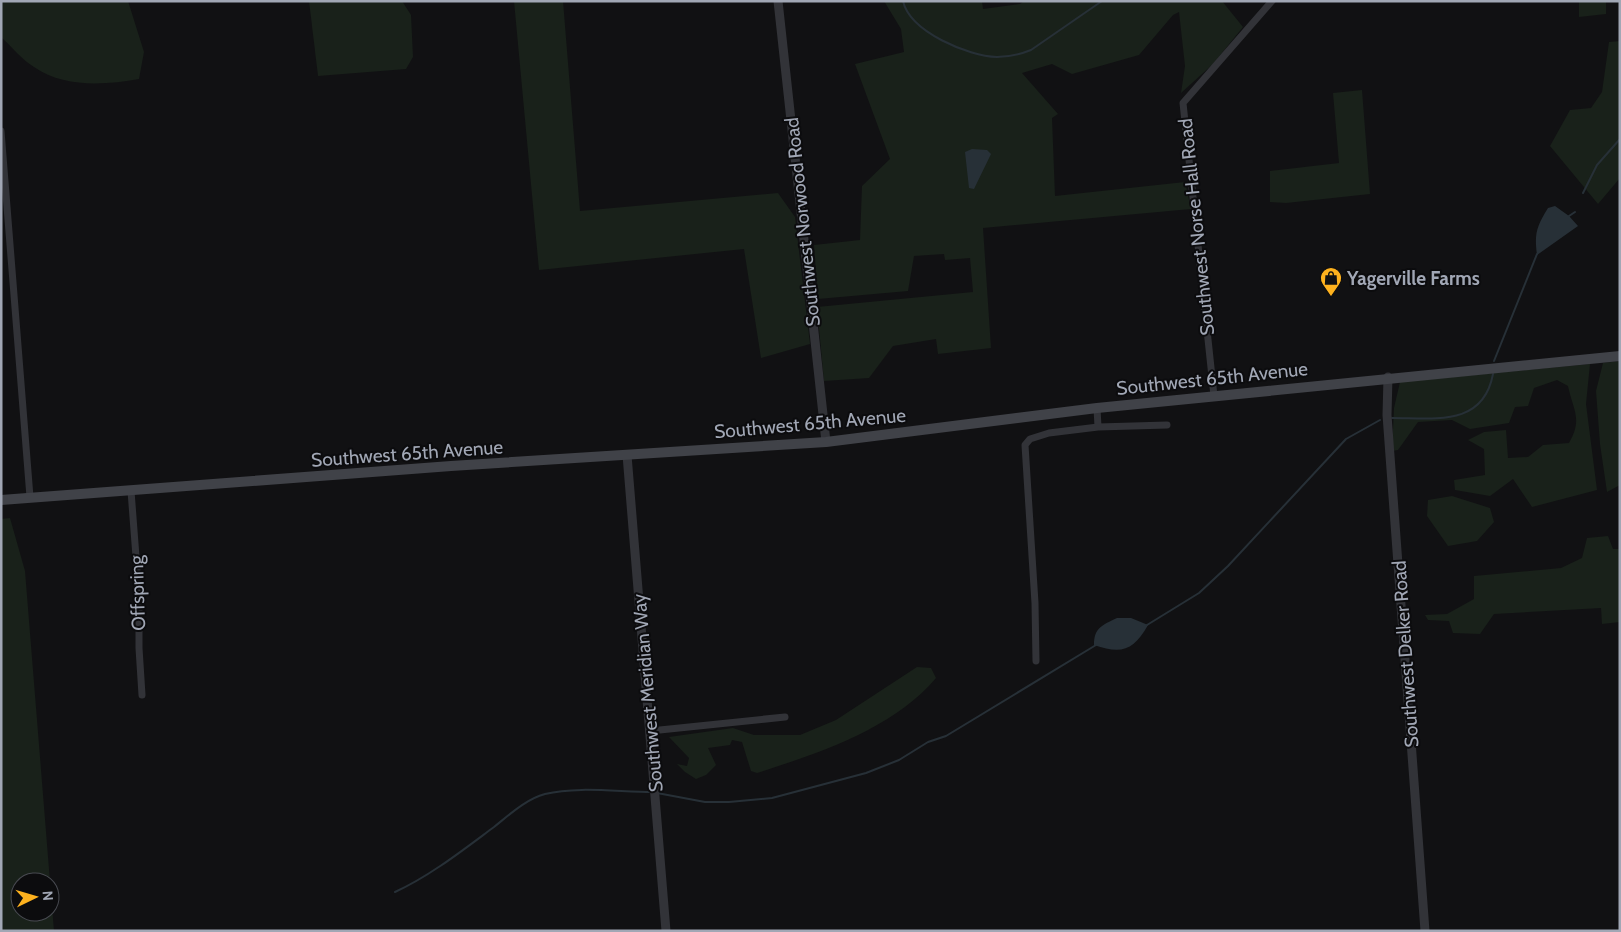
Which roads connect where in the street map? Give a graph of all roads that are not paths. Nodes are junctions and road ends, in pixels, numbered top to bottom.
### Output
1 (778, 1) edge
2 (1272, 1) edge
3 (1, 131) edge
4 (1620, 356) edge
5 (1388, 377) junction
6 (1214, 396) junction
7 (1097, 408) junction
8 (1167, 425) dead end
9 (1098, 427) junction
10 (826, 442) junction
11 (627, 456) junction
12 (131, 491) junction
13 (30, 497) junction
14 (1, 500) edge
15 (1036, 661) dead end
16 (142, 695) dead end
17 (785, 717) dead end
18 (650, 731) junction
19 (666, 931) edge
20 (1425, 931) edge

1 - 10 street, Southwest Norwood Road
2 - 6 street, Southwest Norse Hall Road
3 - 13 street
4 - 5 main road, Southwest 65th Avenue
5 - 6 main road, Southwest 65th Avenue
5 - 20 street, Southwest Delker Road
6 - 7 main road, Southwest 65th Avenue
7 - 9 street
7 - 10 main road, Southwest 65th Avenue
8 - 9 street
9 - 15 street
10 - 11 main road, Southwest 65th Avenue
11 - 12 main road, Southwest 65th Avenue
11 - 18 street, Southwest Meridian Way
12 - 13 main road, Southwest 65th Avenue
12 - 16 street, Offspring
13 - 14 main road, Southwest 65th Avenue
17 - 18 street
18 - 19 street, Southwest Meridian Way

